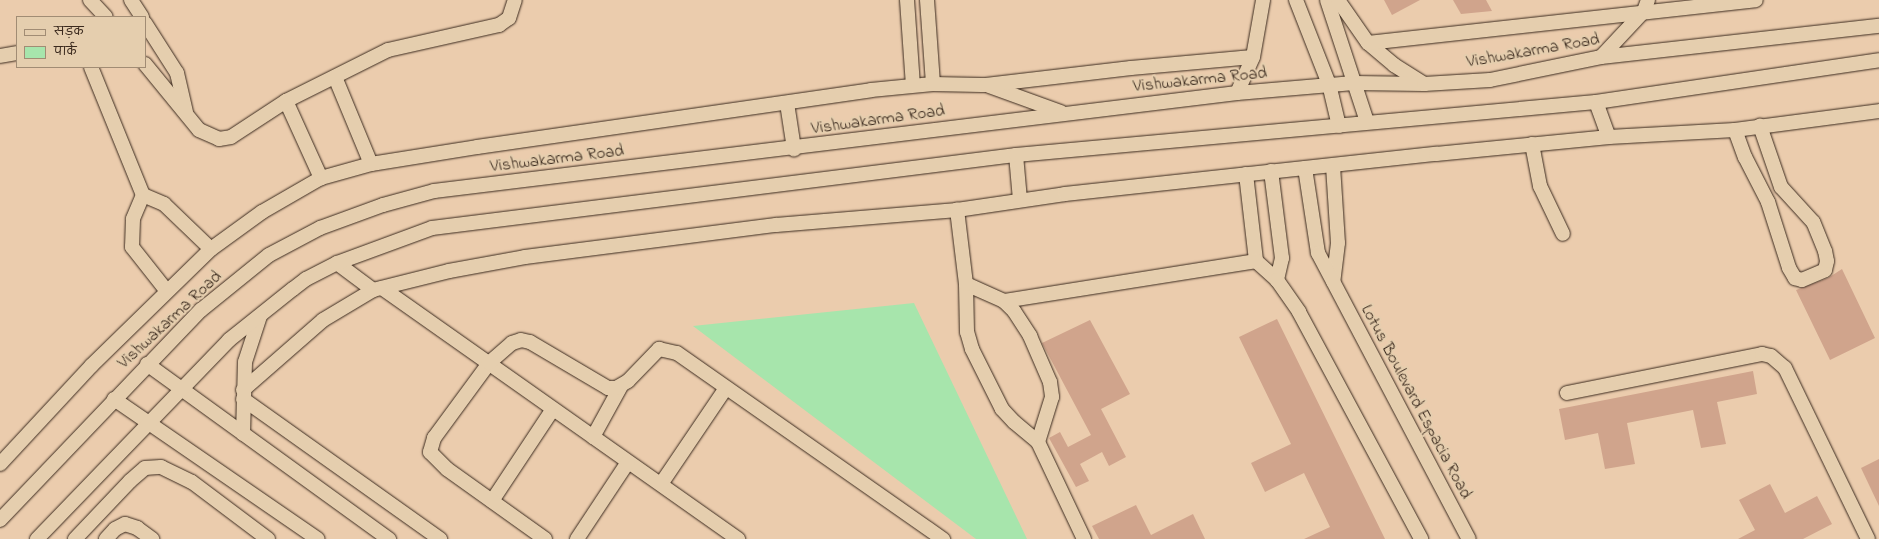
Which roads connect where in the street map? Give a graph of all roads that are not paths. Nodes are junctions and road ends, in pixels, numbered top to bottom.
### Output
1 (131, 0) edge
2 (515, 0) edge
3 (907, 0) edge
4 (927, 0) edge
5 (1263, 0) edge
6 (1296, 0) edge
7 (1327, 0) edge
8 (1338, 0) edge
9 (1756, 0) edge
10 (93, 1) edge
11 (1647, 4) edge
12 (105, 16) edge
13 (141, 16) edge
14 (146, 24) edge
15 (1879, 26) edge
16 (1368, 43) junction
17 (16, 53) edge
18 (0, 56) edge
19 (1253, 57) junction
20 (1601, 57) junction
21 (1879, 60) edge
22 (146, 65) edge
23 (91, 68) edge
24 (335, 76) junction
25 (1354, 83) junction
26 (933, 84) junction
27 (1329, 84) junction
28 (1424, 84) junction
29 (913, 85) junction
30 (986, 85) junction
31 (1237, 93) junction
32 (286, 101) junction
33 (1596, 102) junction
34 (787, 104) junction
35 (1879, 111) edge
36 (1064, 113) junction
37 (186, 114) junction
38 (1367, 122) junction
39 (1339, 126) junction
40 (1760, 126) junction
41 (1735, 130) junction
42 (1609, 137) junction
43 (1532, 144) junction
44 (794, 149) junction
45 (1016, 155) junction
46 (372, 164) junction
47 (1333, 166) junction
48 (1305, 168) junction
49 (1271, 171) junction
50 (1246, 174) junction
51 (321, 178) junction
52 (143, 195) junction
53 (1020, 200) junction
54 (1794, 203) junction
55 (956, 210) junction
56 (1772, 216) junction
57 (1563, 234) dead end
58 (211, 249) junction
59 (1256, 262) junction
60 (337, 263) junction
61 (1277, 280) junction
62 (1333, 282) junction
63 (966, 284) junction
64 (378, 289) junction
65 (166, 290) junction
66 (1004, 301) junction
67 (260, 316) junction
68 (489, 363) junction
69 (147, 364) junction
70 (621, 386) junction
71 (182, 388) junction
72 (726, 388) junction
73 (1567, 393) dead end
74 (243, 394) junction
75 (114, 399) junction
76 (553, 409) junction
77 (148, 422) junction
78 (243, 434) junction
79 (593, 437) junction
80 (1038, 442) junction
81 (628, 462) junction
82 (0, 464) edge
83 (661, 484) junction
84 (492, 501) junction
85 (0, 520) edge
86 (925, 534) edge
87 (37, 539) edge
88 (75, 539) edge
89 (106, 539) edge
90 (152, 539) edge
91 (268, 539) edge
92 (318, 539) edge
93 (388, 539) edge
94 (440, 539) edge
95 (545, 539) edge
96 (577, 539) edge
97 (738, 539) edge
98 (943, 539) edge
99 (1084, 539) edge
100 (1420, 539) edge
101 (1468, 539) edge
102 (1868, 539) edge

1 - 13 street
2 - 24 street
3 - 29 street
4 - 26 street
5 - 19 street
6 - 27 street
7 - 25 street
8 - 16 street
9 - 11 street
10 - 12 street
11 - 16 street
11 - 20 street
14 - 37 street
15 - 20 street, Vishwakarma Road
16 - 28 street
17 - 18 street
19 - 30 street
19 - 31 street
20 - 28 street, Vishwakarma Road
21 - 33 street
22 - 37 street
23 - 52 street
24 - 32 street
24 - 46 street
25 - 27 street, Vishwakarma Road
25 - 28 street, Vishwakarma Road
25 - 38 street
26 - 29 street
26 - 30 street
27 - 31 street, Vishwakarma Road
27 - 39 street
29 - 34 street
30 - 36 street
31 - 36 street, Vishwakarma Road
32 - 37 street
32 - 51 street
33 - 38 street
33 - 42 street
34 - 44 street
34 - 46 street
35 - 40 street
36 - 44 street, Vishwakarma Road
38 - 39 street
39 - 45 street
40 - 41 street
40 - 54 street
41 - 42 street
41 - 56 street
42 - 43 street
43 - 47 street
43 - 57 street
44 - 69 street, Vishwakarma Road
45 - 53 street
45 - 60 street
46 - 51 street
47 - 48 street
47 - 62 street
48 - 49 street
48 - 62 street, Lotus Boulevard Espacia Road
49 - 50 street
49 - 61 street
50 - 53 street
50 - 59 street
51 - 58 street
52 - 58 street
52 - 65 street
53 - 55 street
54 - 56 street
54 - 56 street
55 - 63 street
55 - 64 street
58 - 65 street
59 - 61 street
59 - 66 street
60 - 64 street
60 - 67 street
61 - 100 street
62 - 101 street, Lotus Boulevard Espacia Road
63 - 66 street
63 - 80 street
64 - 68 street
64 - 74 street
65 - 82 street
66 - 80 street
67 - 71 street
67 - 74 street
68 - 70 street
68 - 76 street
68 - 84 street
69 - 71 street
69 - 75 street, Vishwakarma Road
70 - 72 street
70 - 79 street
71 - 77 street
71 - 78 street
72 - 83 street
72 - 86 street
73 - 102 street
74 - 78 street
74 - 94 street
75 - 77 street
75 - 85 street, Vishwakarma Road
76 - 79 street
76 - 84 street
77 - 87 street
77 - 92 street
78 - 93 street
79 - 81 street
80 - 99 street
81 - 83 street
81 - 96 street
83 - 97 street
84 - 95 street
86 - 98 street
88 - 91 street
89 - 90 street

